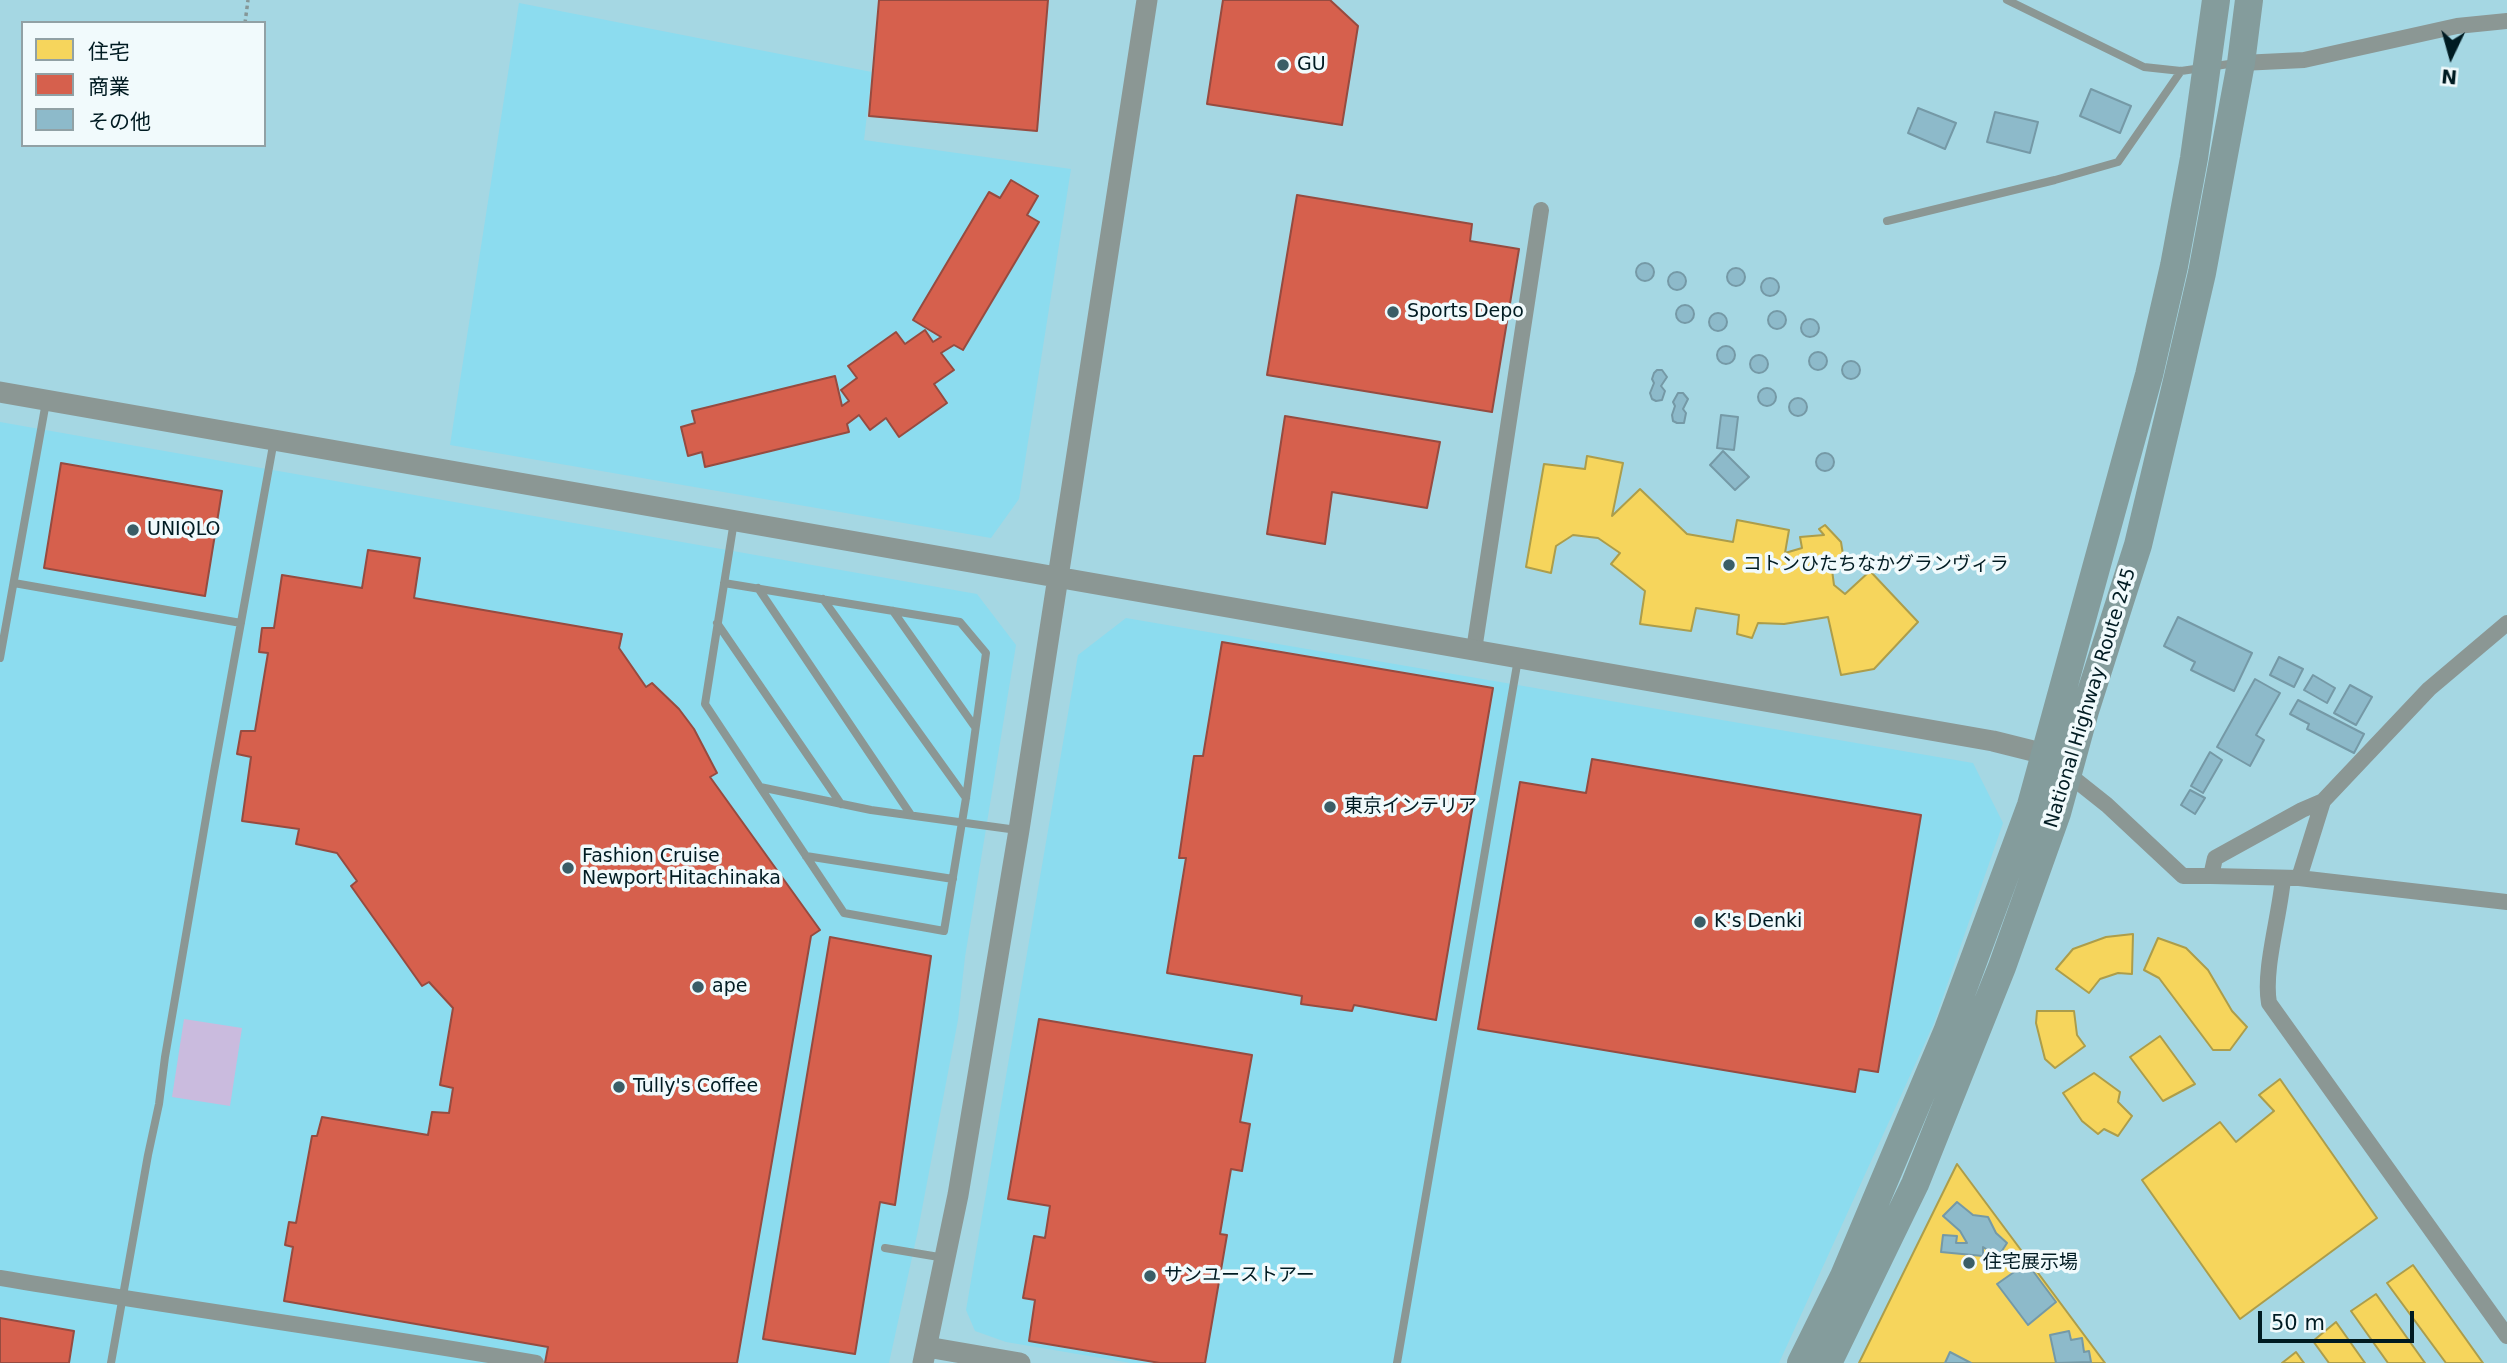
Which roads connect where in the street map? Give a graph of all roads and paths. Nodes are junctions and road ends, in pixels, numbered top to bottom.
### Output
1 (248, 0) edge
2 (1147, 0) edge
3 (2007, 0) edge
4 (2216, 0) edge
5 (2249, 0) edge
6 (245, 21) edge
7 (2507, 22) edge
8 (2241, 63) junction
9 (2194, 69) junction
10 (1541, 209) dead end
11 (1887, 221) dead end
12 (0, 392) edge
13 (46, 401) junction
14 (274, 440) junction
15 (734, 521) junction
16 (1058, 578) junction
17 (14, 583) junction
18 (724, 583) junction
19 (758, 588) junction
20 (823, 599) junction
21 (892, 611) junction
22 (240, 623) junction
23 (717, 623) junction
24 (2507, 623) edge
25 (1474, 650) junction
26 (0, 657) edge
27 (1518, 658) junction
28 (975, 727) junction
29 (2045, 754) junction
30 (2068, 774) junction
31 (760, 788) junction
32 (966, 798) junction
33 (2323, 801) junction
34 (841, 804) junction
35 (911, 815) junction
36 (962, 824) junction
37 (1019, 830) junction
38 (806, 856) junction
39 (2211, 876) junction
40 (2291, 878) junction
41 (953, 879) junction
42 (2507, 902) edge
43 (886, 1248) dead end
44 (946, 1258) junction
45 (0, 1278) edge
46 (122, 1298) junction
47 (2507, 1336) edge
48 (925, 1355) edge
49 (111, 1363) edge
50 (536, 1363) edge
51 (1020, 1363) edge
52 (1397, 1363) edge
53 (1801, 1363) edge
54 (1828, 1363) edge

1 - 6 path
2 - 16 street
3 - 9 lane
4 - 9 highway, National Highway Route 245
5 - 8 highway, National Highway Route 245
7 - 8 street
8 - 9 lane
8 - 30 highway, National Highway Route 245
9 - 11 lane
9 - 29 highway, National Highway Route 245
10 - 25 street
12 - 13 street
13 - 14 street
13 - 17 lane
14 - 15 street
14 - 22 lane
15 - 16 street
15 - 18 lane
16 - 25 street
16 - 37 street
17 - 22 lane
17 - 26 lane
18 - 19 lane
18 - 23 lane
19 - 20 lane
19 - 35 lane
20 - 21 lane
20 - 32 lane
21 - 28 lane
21 - 28 lane
22 - 46 lane
23 - 31 lane
23 - 34 lane
24 - 33 street
25 - 27 street
27 - 29 street
27 - 52 lane
28 - 32 lane
29 - 30 street
29 - 53 highway, National Highway Route 245
30 - 39 street
30 - 54 highway, National Highway Route 245
31 - 34 lane
31 - 38 lane
32 - 36 lane
33 - 39 street
33 - 40 street
34 - 35 lane
35 - 36 lane
36 - 37 lane
36 - 41 lane
37 - 44 street
38 - 41 lane
38 - 41 lane
39 - 40 street
40 - 42 street
40 - 47 street
43 - 44 lane
44 - 48 street
45 - 46 street
46 - 49 lane
46 - 50 street
48 - 51 street

